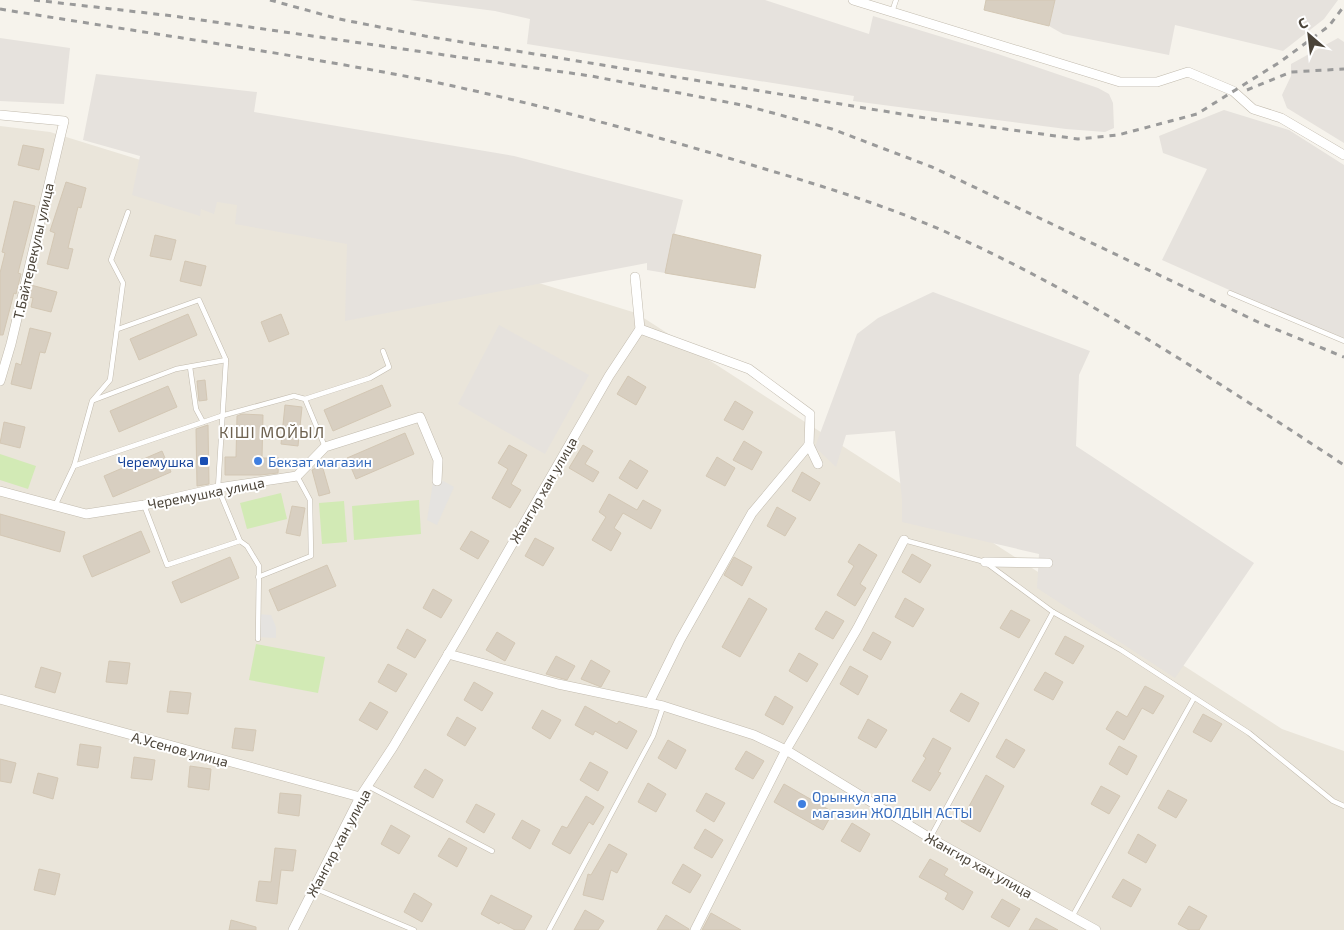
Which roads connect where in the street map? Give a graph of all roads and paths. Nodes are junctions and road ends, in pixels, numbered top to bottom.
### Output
1 (853, 0) edge
2 (896, 0) edge
3 (892, 12) junction
4 (0, 115) edge
5 (1344, 156) edge
6 (128, 212) dead end
7 (635, 277) dead end
8 (1230, 292) dead end
9 (118, 329) junction
10 (640, 329) junction
11 (1344, 341) edge
12 (383, 351) dead end
13 (226, 360) junction
14 (190, 367) junction
15 (0, 381) edge
16 (305, 399) junction
17 (92, 400) junction
18 (221, 416) junction
19 (202, 422) junction
20 (809, 445) junction
21 (325, 447) junction
22 (818, 464) dead end
23 (74, 466) junction
24 (297, 476) junction
25 (437, 481) dead end
26 (218, 488) junction
27 (0, 491) edge
28 (144, 505) junction
29 (54, 507) junction
30 (904, 540) joint
31 (240, 541) junction
32 (985, 562) junction
33 (1048, 563) dead end
34 (258, 578) junction
35 (1053, 612) junction
36 (258, 638) dead end
37 (448, 654) junction
38 (1194, 698) junction
39 (0, 699) edge
40 (649, 703) junction
41 (663, 706) junction
42 (786, 750) junction
43 (368, 786) junction
44 (360, 797) junction
45 (1344, 806) edge
46 (930, 838) junction
47 (492, 851) dead end
48 (314, 888) junction
49 (1072, 917) junction
50 (293, 930) edge
51 (414, 930) edge
52 (549, 930) edge
53 (695, 930) edge
54 (1096, 930) edge

1 - 3 street
2 - 3 lane
3 - 5 street
4 - 15 street, Т.Байтерекулы улица
6 - 9 lane
7 - 10 street
8 - 11 lane
9 - 13 lane
9 - 17 lane
10 - 20 street
10 - 37 street, Жангир хан улица
12 - 16 lane
13 - 14 lane
13 - 18 lane
14 - 17 lane
14 - 19 lane
16 - 18 lane
16 - 21 lane
17 - 23 lane
18 - 19 lane
18 - 26 lane
19 - 23 lane
20 - 22 street
20 - 40 street
21 - 24 street
21 - 25 street
23 - 29 lane
24 - 26 street, Черемушка улица
24 - 34 lane
26 - 28 street, Черемушка улица
26 - 31 lane
27 - 29 street, Черемушка улица
28 - 29 street, Черемушка улица
28 - 31 lane
30 - 32 lane
30 - 42 street
31 - 34 lane
32 - 33 street
32 - 35 lane
34 - 36 lane
35 - 38 lane
35 - 46 lane
37 - 40 street, Жангир хан улица
37 - 43 street, Жангир хан улица
38 - 45 lane
38 - 49 lane
39 - 44 street, А.Усенов улица
40 - 41 street, Жангир хан улица
41 - 42 street, Жангир хан улица
41 - 52 lane
42 - 46 street, Жангир хан улица
42 - 53 street
43 - 44 street, Жангир хан улица
43 - 47 lane
44 - 48 street, Жангир хан улица
46 - 49 street, Жангир хан улица
48 - 50 street, Жангир хан улица
48 - 51 lane
49 - 54 street, Жангир хан улица

